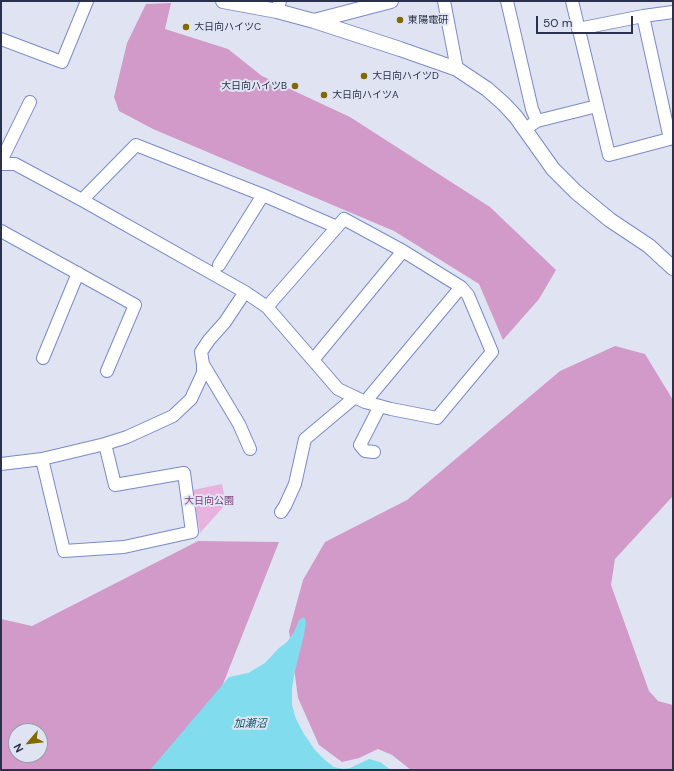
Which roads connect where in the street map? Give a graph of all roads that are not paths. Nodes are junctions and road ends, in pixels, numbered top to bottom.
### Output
1 (87, 1) edge
2 (223, 1) edge
3 (392, 1) edge
4 (444, 1) edge
5 (507, 1) edge
6 (572, 1) edge
7 (372, 4) edge
8 (278, 6) edge
9 (673, 12) edge
10 (643, 16) junction
11 (314, 21) junction
12 (578, 29) junction
13 (1, 39) edge
14 (457, 69) junction
15 (30, 102) dead end
16 (597, 106) junction
17 (537, 121) junction
18 (525, 129) junction
19 (672, 139) edge
20 (1, 162) edge
21 (262, 195) junction
22 (82, 200) junction
23 (337, 227) junction
24 (1, 231) edge
25 (403, 251) junction
26 (219, 265) dead end
27 (673, 268) edge
28 (78, 273) junction
29 (461, 286) junction
30 (245, 292) junction
31 (267, 307) junction
32 (43, 358) dead end
33 (313, 360) junction
34 (203, 364) junction
35 (107, 371) dead end
36 (360, 400) junction
37 (380, 406) junction
38 (105, 444) junction
39 (250, 449) dead end
40 (374, 452) dead end
41 (42, 460) junction
42 (1, 464) edge
43 (281, 512) dead end

1 - 13 street
2 - 8 street
3 - 7 street
4 - 14 street
5 - 17 street
6 - 12 street
7 - 11 street
8 - 11 street
9 - 10 street
10 - 12 street
10 - 19 street
11 - 14 street
12 - 16 street
14 - 18 street
15 - 20 street
16 - 17 street
16 - 19 street
17 - 18 street
18 - 27 street
20 - 22 street
21 - 22 street
21 - 23 street
21 - 26 street
22 - 30 street
23 - 25 street
23 - 31 street
24 - 28 street
25 - 29 street
25 - 33 street
28 - 32 street
28 - 35 street
29 - 36 street
29 - 37 street
30 - 31 street
30 - 34 street
31 - 33 street
33 - 36 street
34 - 38 street
34 - 39 street
36 - 37 street
36 - 43 street
37 - 40 street
38 - 41 street
38 - 41 street
41 - 42 street

